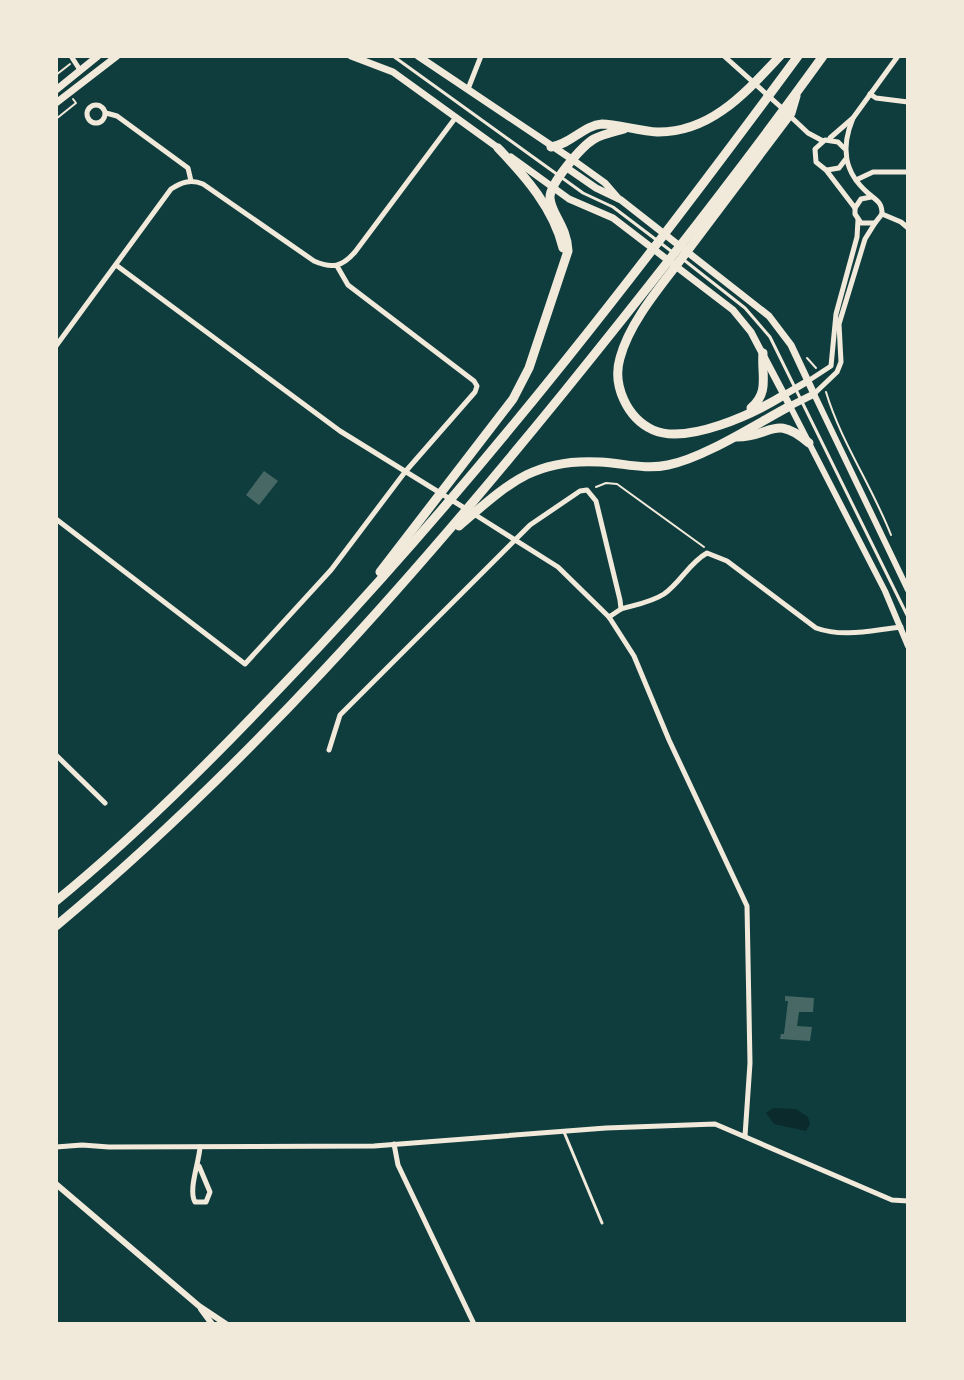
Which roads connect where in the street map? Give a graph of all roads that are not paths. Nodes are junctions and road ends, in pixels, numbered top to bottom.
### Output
1 (71, 56) edge
2 (117, 56) edge
3 (351, 56) edge
4 (393, 56) edge
5 (418, 56) edge
6 (481, 56) edge
7 (724, 56) edge
8 (780, 56) edge
9 (798, 56) edge
10 (823, 56) edge
11 (898, 56) edge
12 (94, 58) edge
13 (80, 70) junction
14 (468, 89) junction
15 (56, 90) edge
16 (796, 92) junction
17 (870, 94) junction
18 (908, 102) edge
19 (56, 103) edge
20 (106, 113) dead end
21 (456, 117) junction
22 (853, 118) junction
23 (624, 129) junction
24 (808, 133) junction
25 (827, 140) junction
26 (551, 147) junction
27 (498, 148) junction
28 (844, 148) junction
29 (815, 149) junction
30 (845, 160) junction
31 (570, 164) junction
32 (826, 170) junction
33 (908, 172) edge
34 (561, 176) junction
35 (856, 180) junction
36 (191, 181) junction
37 (552, 187) junction
38 (872, 197) junction
39 (855, 208) junction
40 (882, 214) junction
41 (858, 220) junction
42 (875, 223) junction
43 (630, 226) junction
44 (908, 228) edge
45 (565, 259) junction
46 (116, 265) junction
47 (337, 266) junction
48 (703, 275) junction
49 (56, 346) edge
50 (763, 353) junction
51 (808, 381) junction
52 (795, 389) junction
53 (814, 394) junction
54 (784, 395) junction
55 (801, 401) junction
56 (790, 406) junction
57 (742, 415) junction
58 (734, 437) junction
59 (809, 443) junction
60 (405, 472) junction
61 (56, 519) edge
62 (516, 539) junction
63 (441, 541) junction
64 (908, 590) edge
65 (621, 609) junction
66 (609, 617) junction
67 (908, 620) edge
68 (903, 628) edge
69 (334, 631) junction
70 (908, 646) edge
71 (329, 750) dead end
72 (56, 755) edge
73 (105, 803) dead end
74 (56, 901) edge
75 (56, 926) edge
76 (564, 1132) junction
77 (745, 1136) junction
78 (394, 1144) junction
79 (56, 1147) edge
80 (200, 1147) junction
81 (199, 1166) junction
82 (56, 1184) edge
83 (908, 1201) edge
84 (602, 1223) dead end
85 (199, 1306) junction
86 (212, 1324) edge
87 (226, 1324) edge
88 (474, 1324) edge

1 - 13 street
2 - 19 main road
3 - 21 main road
4 - 34 lane
5 - 14 main road
6 - 14 street
7 - 24 street
8 - 23 highway
9 - 69 highway
10 - 16 highway
11 - 17 street
12 - 13 main road
13 - 15 main road
14 - 26 main road
16 - 57 highway
16 - 63 highway
17 - 18 street
17 - 22 street
20 - 36 street
21 - 27 main road
21 - 47 street
22 - 25 street
22 - 28 street
23 - 26 highway
23 - 31 highway
24 - 25 street
24 - 29 street
25 - 28 street
25 - 29 street
26 - 31 main road
27 - 37 main road
27 - 45 highway
28 - 30 street
29 - 32 street
30 - 32 street
30 - 35 street
31 - 34 highway
31 - 48 main road
32 - 39 street
33 - 35 street
34 - 37 highway
34 - 43 lane
35 - 38 street
36 - 46 street
36 - 47 street
37 - 43 main road
37 - 45 highway
38 - 39 street
38 - 40 street
39 - 41 street
40 - 42 street
40 - 44 street
41 - 42 street
41 - 51 street
42 - 53 street
43 - 48 main road
45 - 69 highway
46 - 49 street
46 - 60 street
47 - 60 street
48 - 50 main road
48 - 51 main road
48 - 52 lane
50 - 54 main road
50 - 57 highway
51 - 52 main road
51 - 53 main road
52 - 54 main road
52 - 55 lane
53 - 55 main road
53 - 64 street
54 - 56 main road
54 - 57 highway
55 - 56 main road
55 - 67 lane
56 - 58 highway
56 - 59 street
58 - 59 highway
58 - 63 highway
59 - 68 street
60 - 61 street
60 - 62 street
62 - 65 street
62 - 66 street
62 - 71 street
63 - 75 highway
65 - 66 street
65 - 68 street
66 - 77 street
67 - 68 street
68 - 70 street
69 - 74 highway
72 - 73 street
76 - 77 street
76 - 78 street
76 - 84 lane
77 - 83 street
78 - 80 street
78 - 88 street
79 - 80 street
80 - 81 street
81 - 81 street
82 - 85 street
85 - 86 street
85 - 87 street

